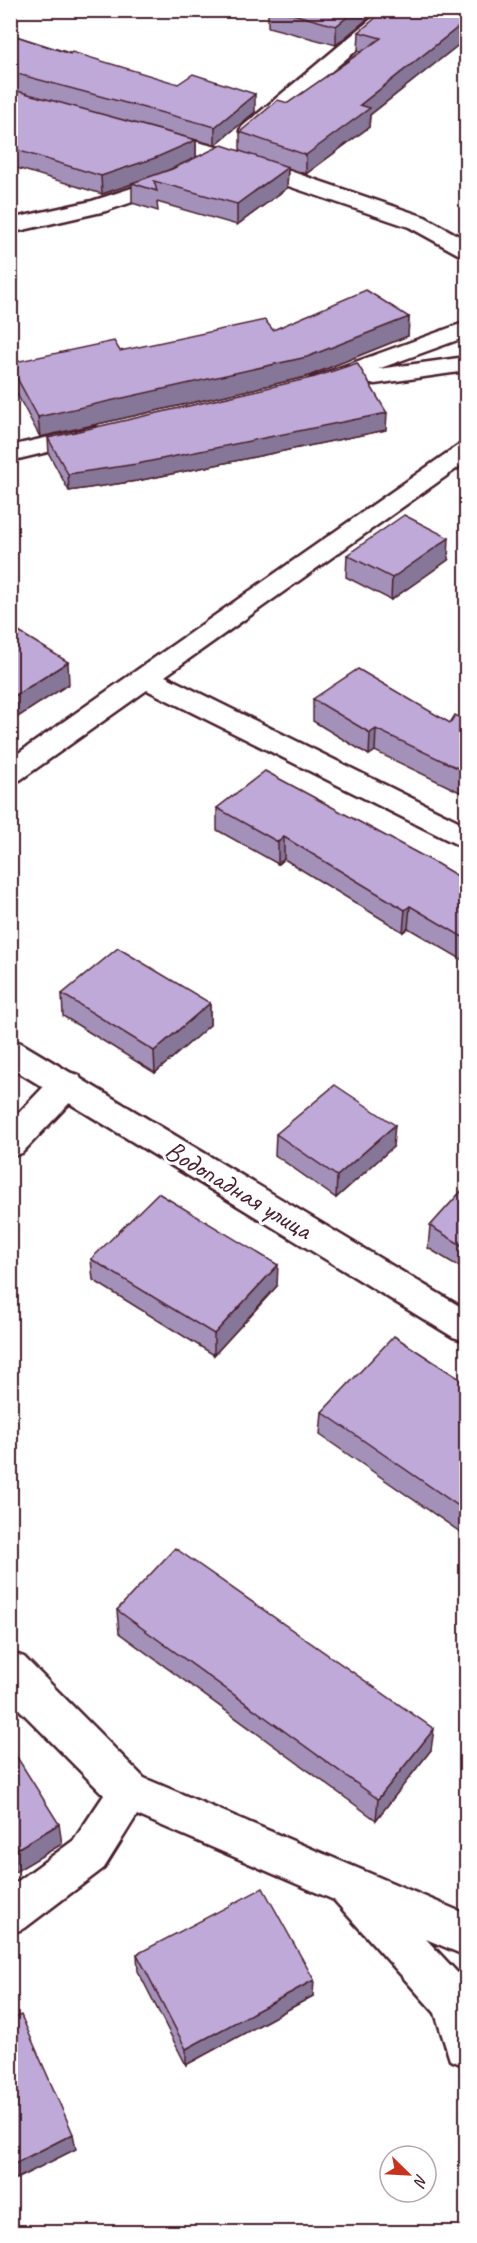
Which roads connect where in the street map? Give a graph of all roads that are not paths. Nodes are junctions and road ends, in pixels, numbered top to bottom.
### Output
1 (395, 10) edge
2 (132, 130) edge
3 (220, 155) junction
4 (10, 226) edge
5 (466, 249) edge
6 (466, 329) edge
7 (466, 364) edge
8 (110, 430) edge
9 (466, 451) edge
10 (10, 454) edge
11 (146, 678) junction
12 (10, 773) edge
13 (466, 837) edge
14 (10, 1051) edge
15 (67, 1084) junction
16 (10, 1144) edge
17 (466, 1327) edge
18 (10, 1670) edge
19 (129, 1792) junction
20 (341, 1880) junction
21 (10, 1913) edge
22 (466, 1935) edge
23 (466, 2044) edge

1 - 3 street
2 - 3 street
3 - 4 street
3 - 5 street
6 - 7 street
8 - 10 street
9 - 11 street
11 - 12 street
11 - 13 street
14 - 15 street, Водопадная улица
15 - 16 street
15 - 17 street, Водопадная улица
18 - 19 street
19 - 20 street
19 - 21 street
20 - 22 street
20 - 23 street

